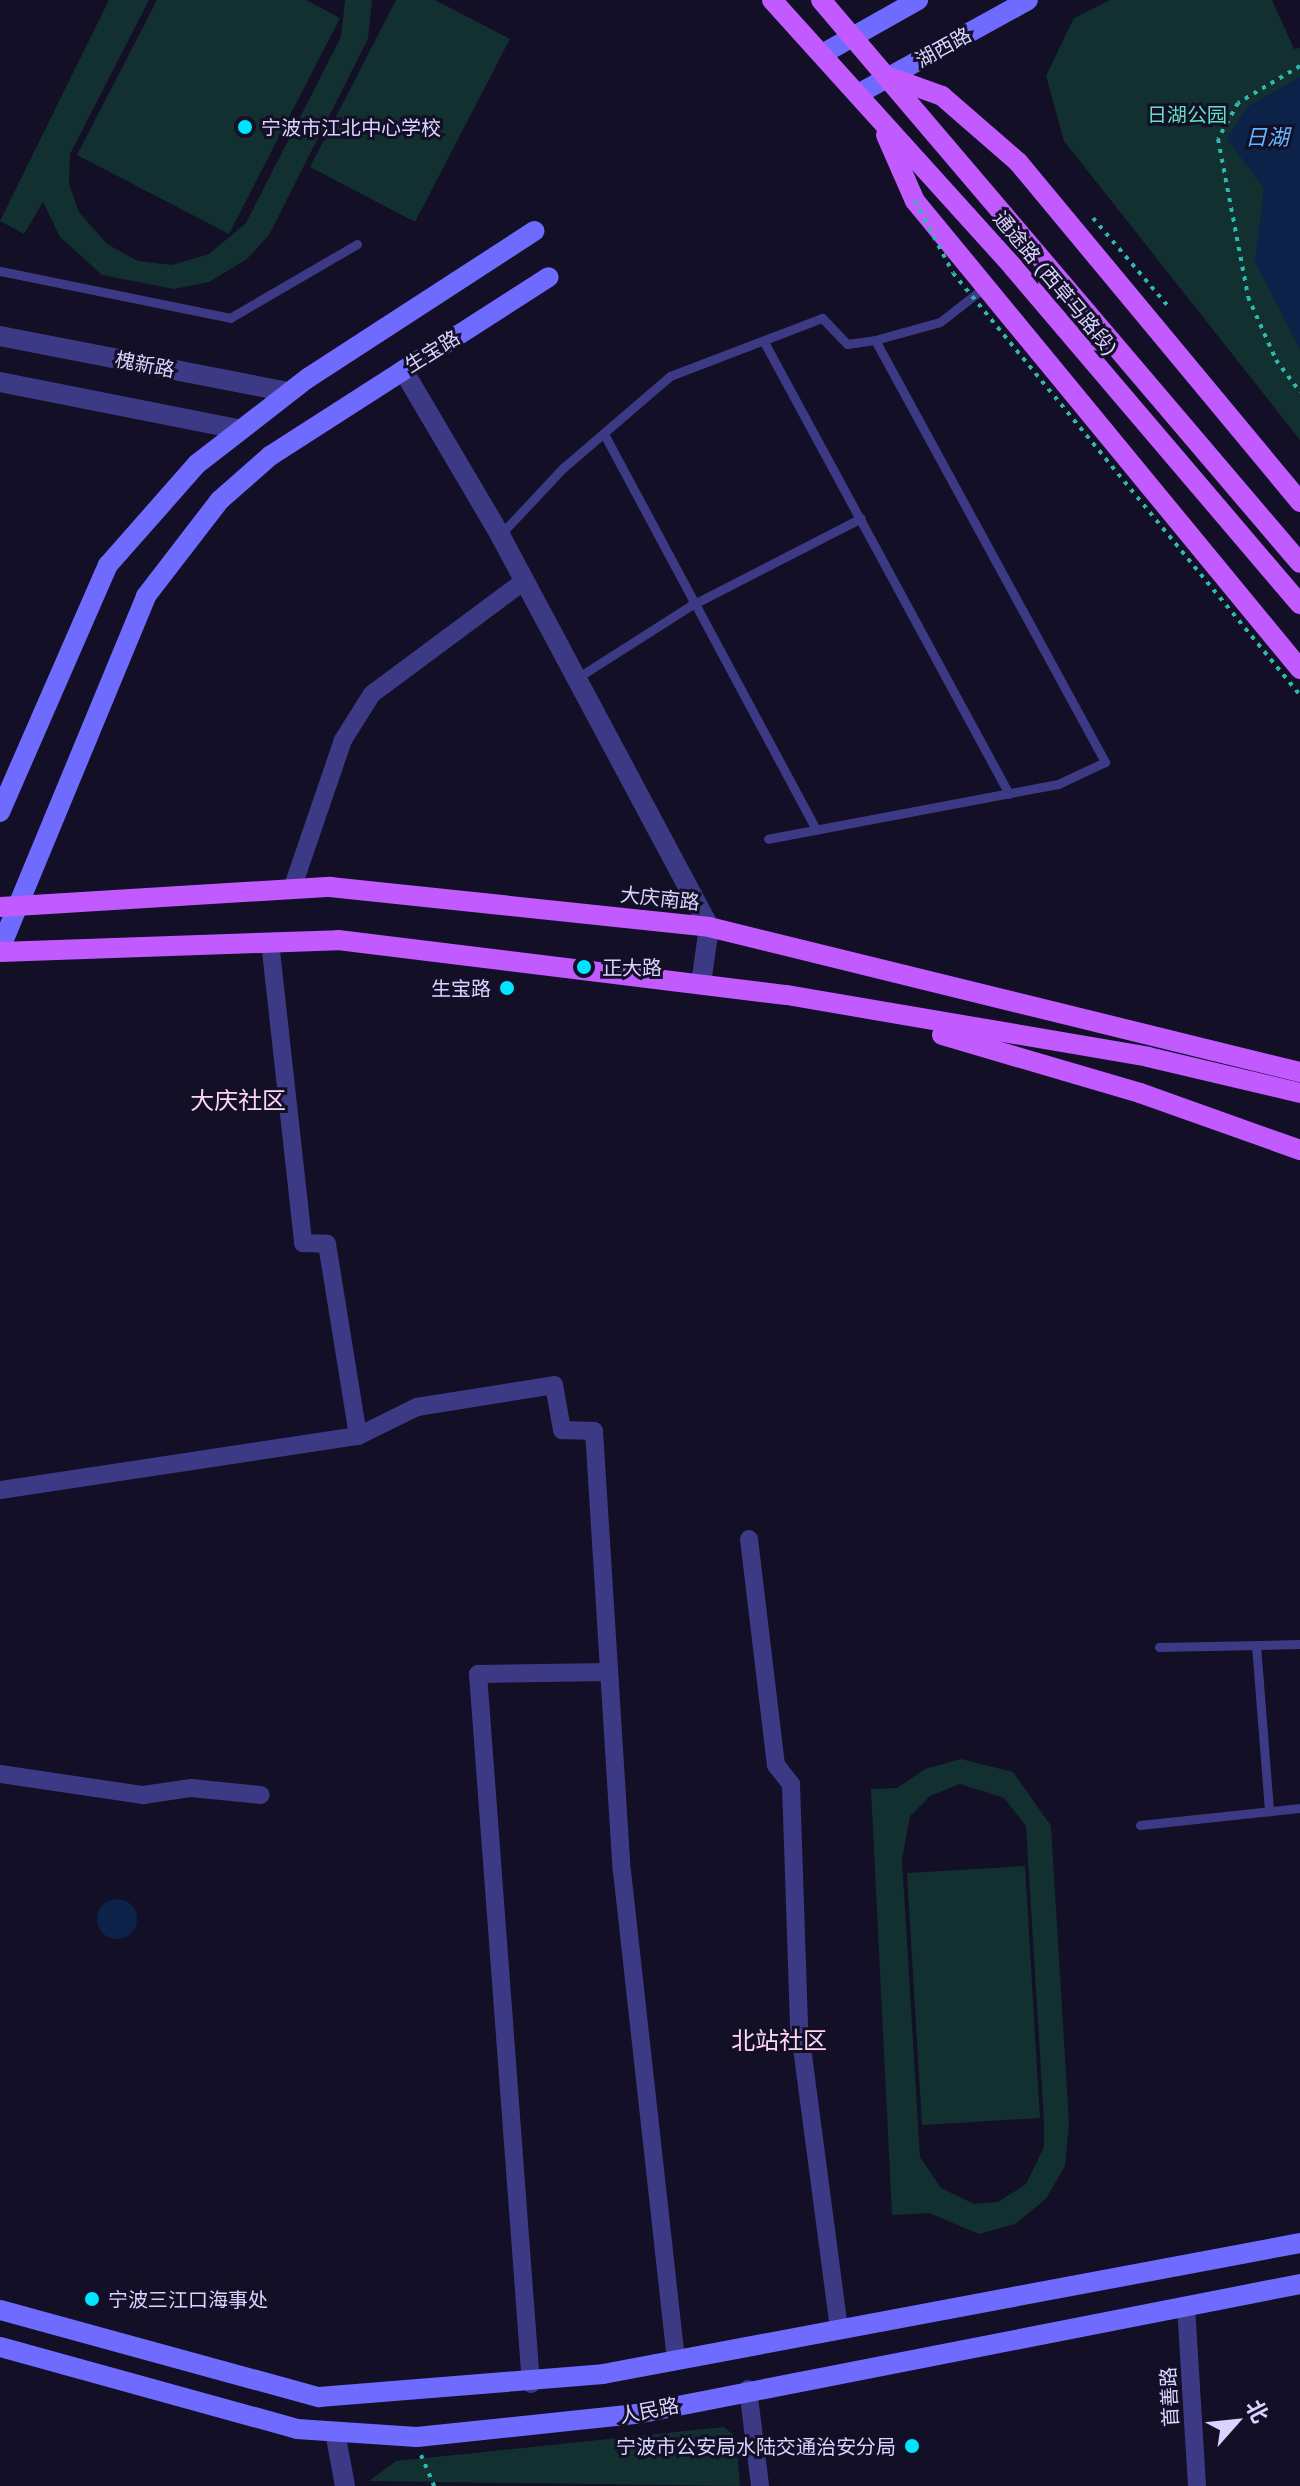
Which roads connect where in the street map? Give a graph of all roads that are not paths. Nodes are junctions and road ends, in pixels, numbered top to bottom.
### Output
1 (772, 0) edge
2 (821, 0) edge
3 (918, 0) edge
4 (1028, 0) edge
5 (853, 34) junction
6 (824, 53) junction
7 (889, 77) junction
8 (858, 94) junction
9 (878, 117) junction
10 (534, 231) dead end
11 (357, 244) dead end
12 (0, 271) edge
13 (549, 277) dead end
14 (985, 286) junction
15 (0, 336) edge
16 (875, 340) junction
17 (764, 342) junction
18 (403, 370) junction
19 (0, 382) edge
20 (289, 392) junction
21 (237, 429) junction
22 (604, 434) junction
23 (1300, 502) edge
24 (861, 518) junction
25 (500, 535) junction
26 (1300, 563) edge
27 (524, 581) junction
28 (1299, 603) edge
29 (690, 606) junction
30 (1300, 669) edge
31 (577, 678) junction
32 (1009, 794) junction
33 (0, 812) edge
34 (816, 830) junction
35 (768, 839) dead end
36 (292, 889) junction
37 (24, 903) junction
38 (0, 907) edge
39 (709, 927) junction
40 (270, 942) junction
41 (0, 950) edge
42 (701, 984) junction
43 (862, 1011) junction
44 (1300, 1072) edge
45 (1300, 1093) edge
46 (1300, 1150) edge
47 (358, 1436) junction
48 (0, 1490) edge
49 (749, 1539) dead end
50 (1300, 1644) edge
51 (1256, 1645) junction
52 (1159, 1647) dead end
53 (608, 1672) junction
54 (0, 1774) edge
55 (261, 1795) dead end
56 (1300, 1808) edge
57 (1269, 1811) junction
58 (1140, 1825) dead end
59 (1300, 2243) edge
60 (1300, 2284) edge
61 (1186, 2306) junction
62 (0, 2310) edge
63 (839, 2327) junction
64 (0, 2347) edge
65 (676, 2359) junction
66 (531, 2384) junction
67 (748, 2389) junction
68 (335, 2432) junction
69 (345, 2486) edge
70 (760, 2486) edge
71 (1197, 2486) edge

1 - 6 main road, 通途路 (西草马路段)
2 - 5 main road, 通途路 (西草马路段)
3 - 5 main road
4 - 7 main road, 湖西路
5 - 6 main road
5 - 7 main road, 通途路 (西草马路段)
6 - 8 main road, 通途路 (西草马路段)
7 - 8 main road, 湖西路
7 - 23 main road
7 - 26 main road, 通途路 (西草马路段)
8 - 9 main road, 通途路 (西草马路段)
9 - 14 main road
9 - 28 main road, 通途路 (西草马路段)
10 - 20 main road
11 - 12 lane
13 - 18 main road, 生宝路
14 - 16 lane
14 - 30 main road
15 - 20 street, 槐新路
16 - 17 lane
16 - 32 lane
17 - 22 lane
17 - 24 lane
18 - 25 street
18 - 37 main road, 生宝路
19 - 21 street
20 - 21 main road
21 - 33 main road
22 - 25 lane
22 - 29 lane
24 - 29 lane
24 - 32 lane
25 - 27 street
27 - 31 street
27 - 36 street
29 - 31 lane
29 - 34 lane
31 - 39 street
32 - 34 lane
34 - 35 lane
36 - 37 main road, 大庆南路
36 - 39 main road, 大庆南路
37 - 38 main road, 大庆南路
37 - 41 main road, 生宝路
39 - 42 street
39 - 44 main road, 大庆南路
40 - 41 main road
40 - 42 main road
40 - 47 street
42 - 43 main road
43 - 45 main road
43 - 46 main road
47 - 48 street
47 - 53 street
49 - 63 street
50 - 51 lane
51 - 52 lane
51 - 57 lane
53 - 65 street
53 - 66 street
54 - 55 street
56 - 57 lane
57 - 58 lane
59 - 63 main road
60 - 61 main road, 人民路
61 - 67 main road, 人民路
61 - 71 street, 首善路
62 - 66 main road
63 - 65 main road
64 - 68 main road, 人民路
65 - 66 main road
67 - 68 main road, 人民路
67 - 70 street
68 - 69 street

